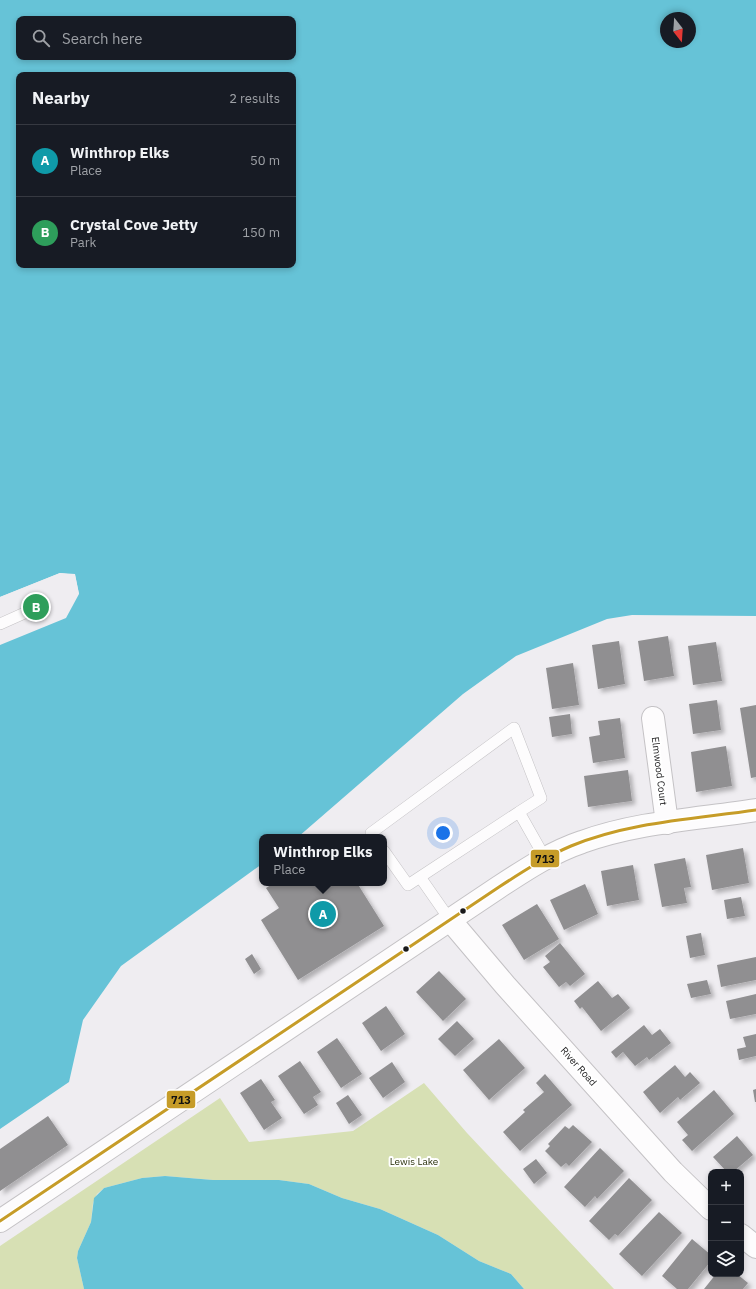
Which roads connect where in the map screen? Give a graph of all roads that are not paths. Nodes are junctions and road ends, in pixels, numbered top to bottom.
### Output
1 (38, 607) dead end
2 (0, 624) edge
3 (653, 718) dead end
4 (756, 810) edge
5 (519, 812) junction
6 (667, 823) junction
7 (372, 834) edge
8 (387, 855) edge
9 (545, 858) junction
10 (420, 877) junction
11 (450, 920) junction
12 (708, 1206) edge
13 (0, 1221) edge
14 (744, 1237) edge
15 (756, 1247) edge

1 - 2 lane
3 - 6 main road, Elmwood Court
4 - 6 main road
5 - 7 lane
5 - 9 lane
5 - 10 lane
6 - 9 main road
8 - 10 lane
9 - 11 main road
10 - 11 lane
11 - 12 main road, River Road
11 - 13 main road
14 - 15 main road

